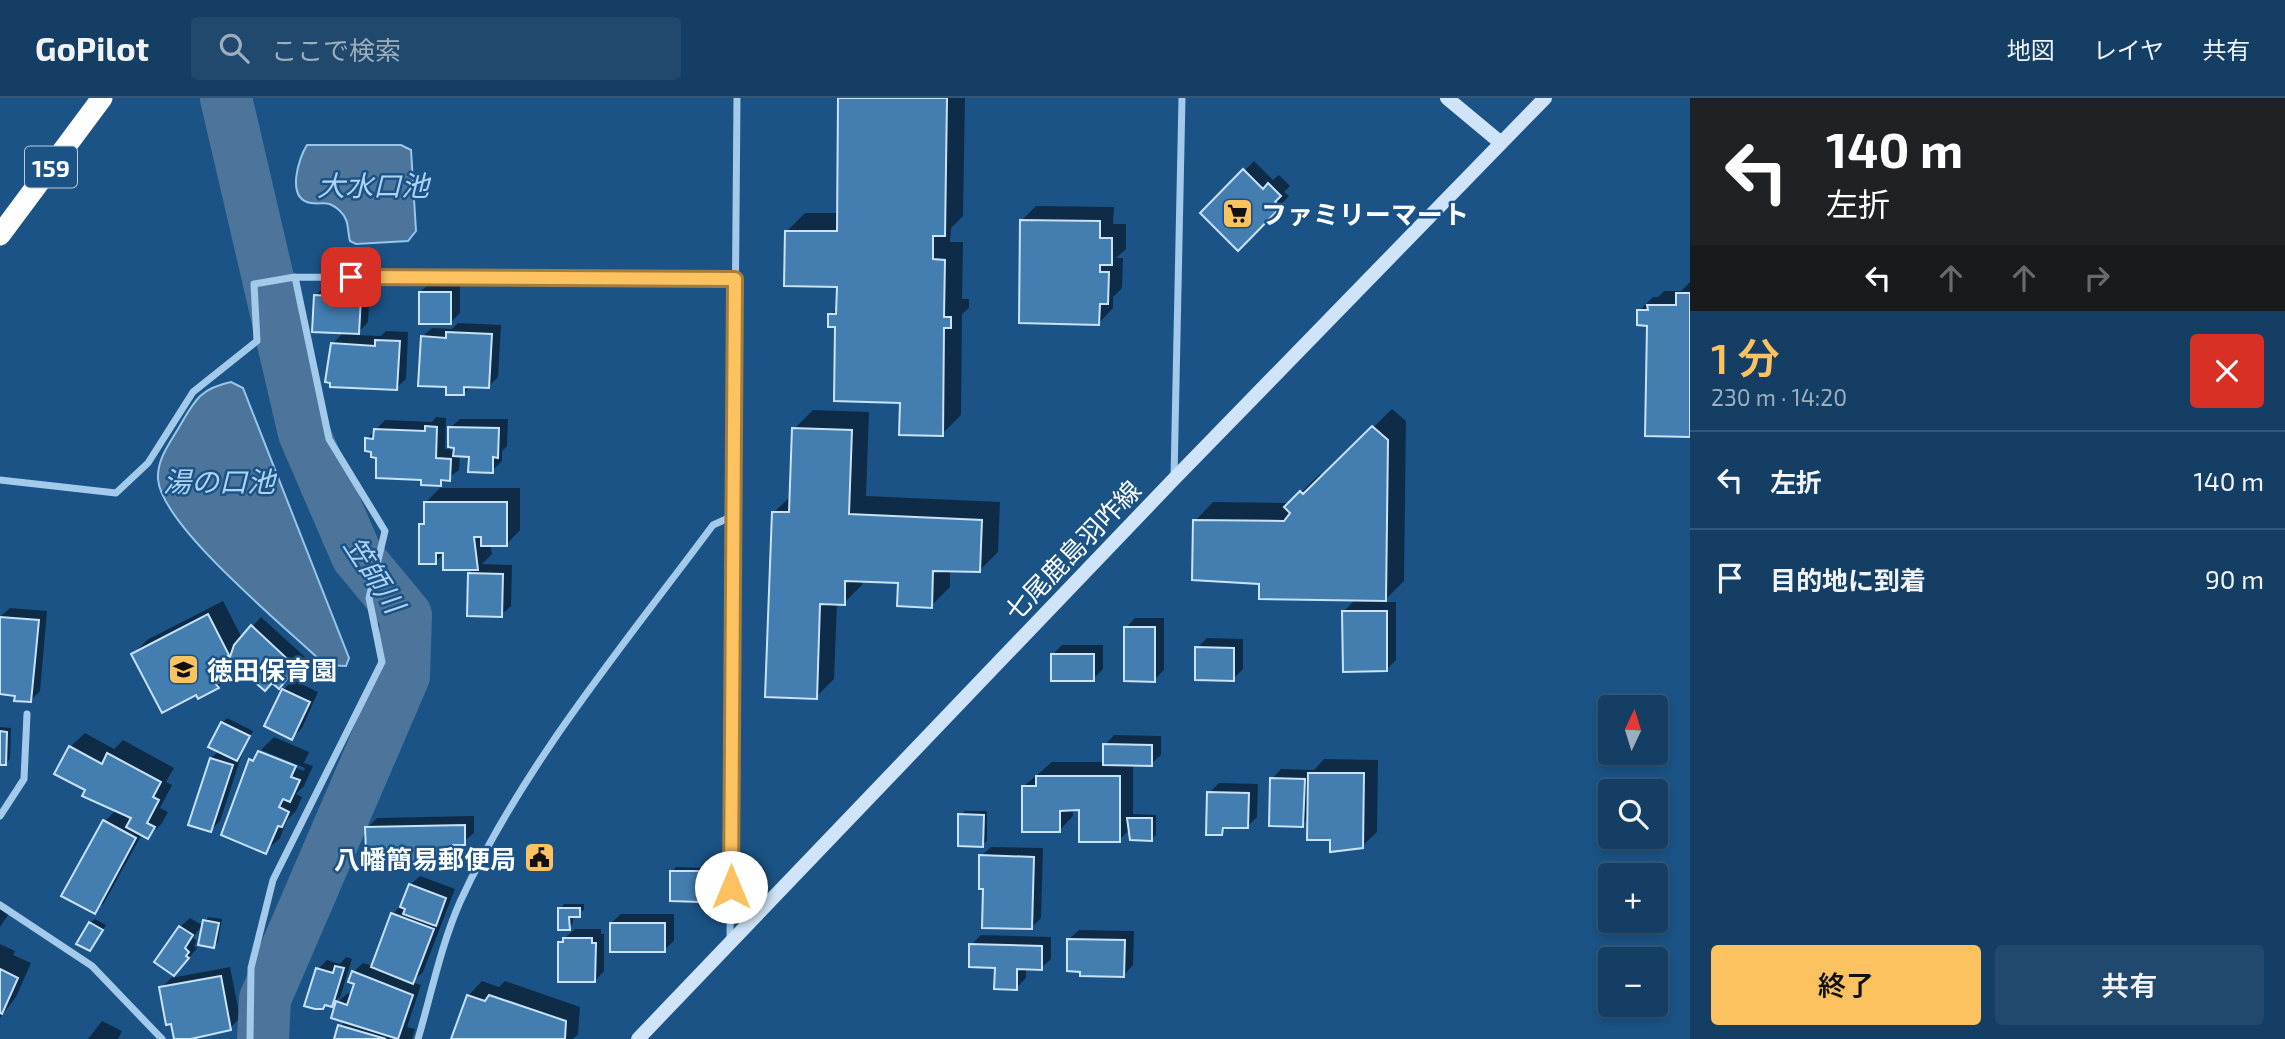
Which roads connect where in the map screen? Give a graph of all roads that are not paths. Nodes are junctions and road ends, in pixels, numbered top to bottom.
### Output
1 (102, 98) edge
2 (737, 98) edge
3 (1182, 98) edge
4 (1447, 98) edge
5 (1545, 98) edge
6 (1500, 143) junction
7 (0, 235) edge
8 (295, 277) junction
9 (735, 279) junction
10 (1174, 479) junction
11 (0, 480) edge
12 (733, 516) junction
13 (27, 714) dead end
14 (0, 816) edge
15 (0, 905) edge
16 (730, 940) junction
17 (162, 1039) edge
18 (250, 1039) edge
19 (418, 1039) edge
20 (638, 1039) edge

1 - 7 highway, 159
2 - 9 street
3 - 10 street
4 - 6 main road
5 - 6 main road, 七尾鹿島羽咋線
6 - 10 main road, 七尾鹿島羽咋線
8 - 9 street
8 - 11 street
8 - 18 street
9 - 12 street
10 - 16 main road, 七尾鹿島羽咋線
12 - 16 street
12 - 19 street
13 - 14 street
15 - 17 street
16 - 20 main road, 七尾鹿島羽咋線

